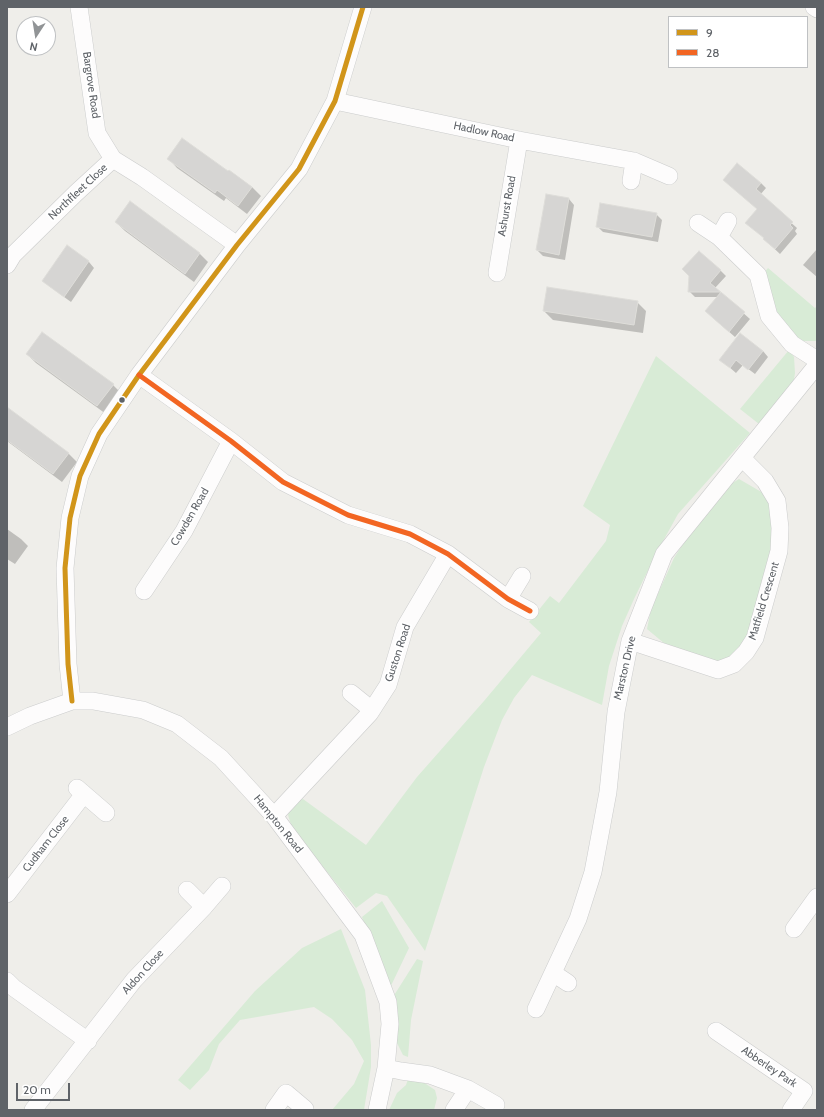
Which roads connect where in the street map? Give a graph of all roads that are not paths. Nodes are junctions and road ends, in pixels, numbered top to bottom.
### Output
1 (79, 7) edge
2 (363, 7) edge
3 (814, 7) edge
4 (817, 9) edge
5 (335, 100) junction
6 (519, 140) junction
7 (113, 159) junction
8 (634, 161) junction
9 (669, 176) dead end
10 (631, 181) dead end
11 (728, 221) dead end
12 (698, 222) dead end
13 (720, 237) junction
14 (237, 245) junction
15 (7, 265) edge
16 (497, 272) dead end
17 (817, 360) edge
18 (817, 365) edge
19 (138, 375) junction
20 (231, 441) junction
21 (742, 458) junction
22 (448, 554) junction
23 (522, 576) dead end
24 (144, 591) dead end
25 (508, 599) junction
26 (530, 611) dead end
27 (630, 641) junction
28 (351, 693) dead end
29 (72, 701) junction
30 (372, 710) junction
31 (7, 727) edge
32 (106, 813) dead end
33 (274, 816) junction
34 (222, 886) dead end
35 (187, 890) dead end
36 (7, 894) edge
37 (817, 897) edge
38 (204, 907) junction
39 (794, 929) dead end
40 (553, 974) junction
41 (7, 981) edge
42 (568, 983) dead end
43 (536, 1009) dead end
44 (716, 1031) dead end
45 (88, 1041) junction
46 (386, 1068) junction
47 (468, 1089) junction
48 (496, 1105) dead end
49 (305, 1109) dead end
50 (33, 1110) edge
51 (274, 1110) edge
52 (377, 1110) edge
53 (454, 1110) edge
54 (791, 1110) edge

1 - 7 street, Bargrove Road
2 - 5 street
3 - 4 street
5 - 6 street, Hadlow Road
5 - 14 street
6 - 8 street, Hadlow Road
6 - 16 street, Ashurst Road
7 - 14 street, Northfleet Close
7 - 15 street, Northfleet Close
8 - 9 street, Hadlow Road
8 - 10 street
11 - 13 street
12 - 13 street
13 - 17 street
14 - 19 street
18 - 21 street, Marston Drive
19 - 20 street
19 - 29 street
20 - 22 street
20 - 24 street, Cowden Road
21 - 27 street, Marston Drive
21 - 27 street, Matfield Crescent
22 - 25 street
22 - 30 street, Guston Road
23 - 25 street
25 - 26 street
27 - 40 street, Marston Drive
28 - 30 street
29 - 31 street, Hampton Road
29 - 33 street, Hampton Road
30 - 33 street, Guston Road
32 - 36 street, Cudham Close
33 - 46 street, Hampton Road
34 - 38 street, Aldon Close
35 - 38 street
37 - 39 street
38 - 45 street, Aldon Close
40 - 42 street
40 - 43 street, Marston Drive
41 - 45 street
44 - 54 street, Abberley Park
45 - 50 street, Aldon Close
46 - 47 street
46 - 52 street, Hampton Road
47 - 48 street
47 - 53 street
49 - 51 street

